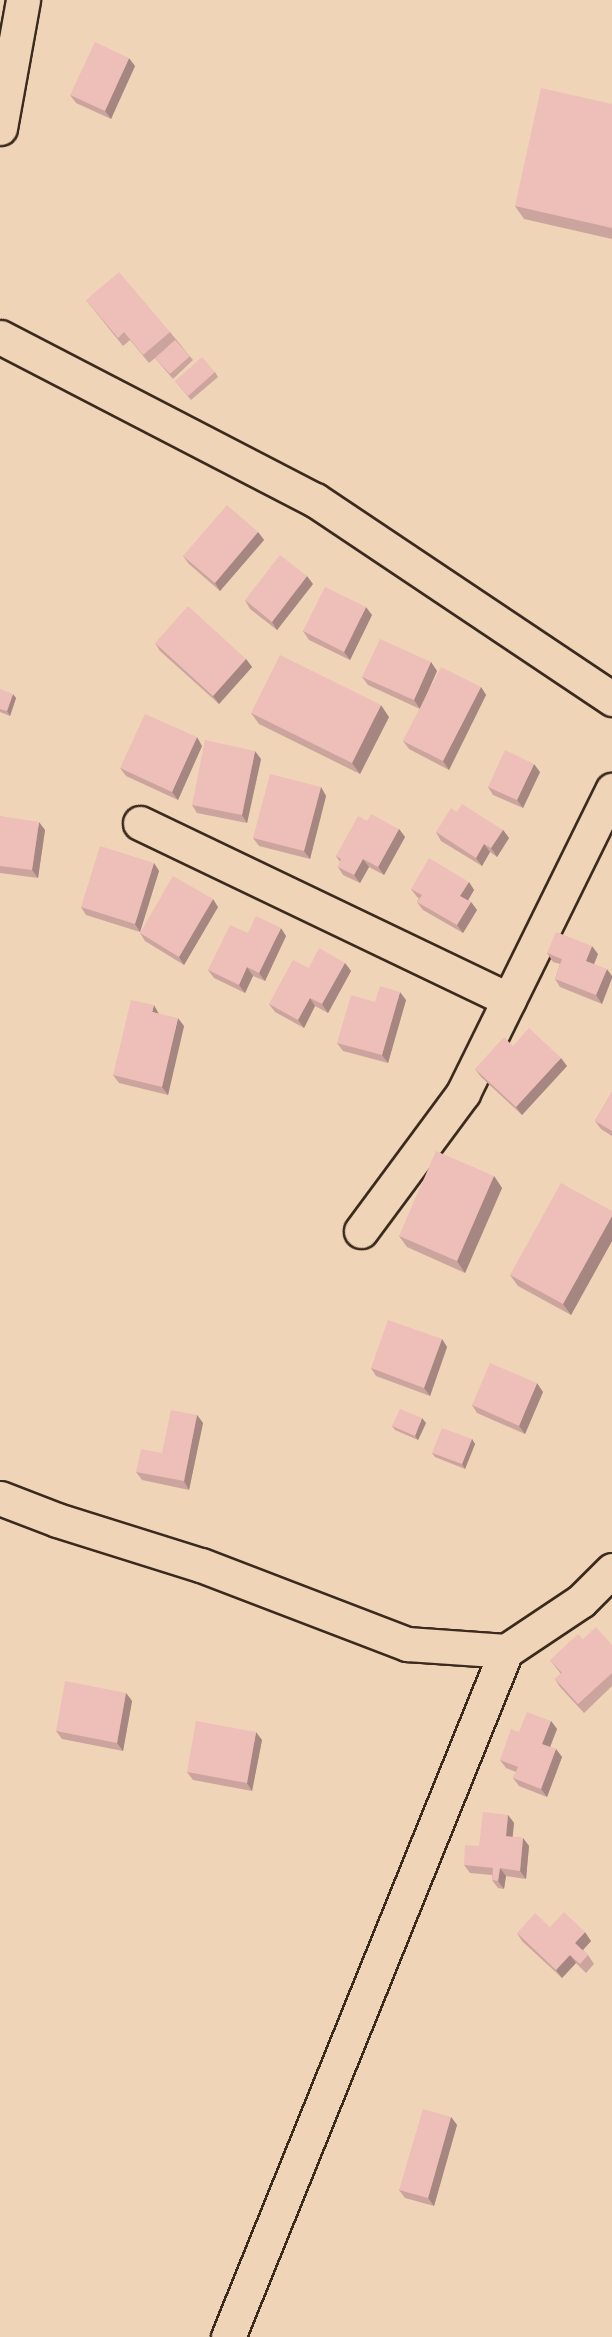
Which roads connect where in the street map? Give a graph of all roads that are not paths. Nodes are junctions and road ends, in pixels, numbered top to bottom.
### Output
1 (23, 0) edge
2 (0, 128) edge
3 (0, 337) edge
4 (612, 699) edge
5 (612, 790) edge
6 (140, 823) dead end
7 (509, 1000) junction
8 (361, 1231) dead end
9 (0, 1498) edge
10 (612, 1570) edge
11 (506, 1650) junction
12 (228, 2337) edge

1 - 2 street
3 - 4 street
5 - 7 street
6 - 7 street
7 - 8 street
9 - 11 street
10 - 11 street
11 - 12 street

